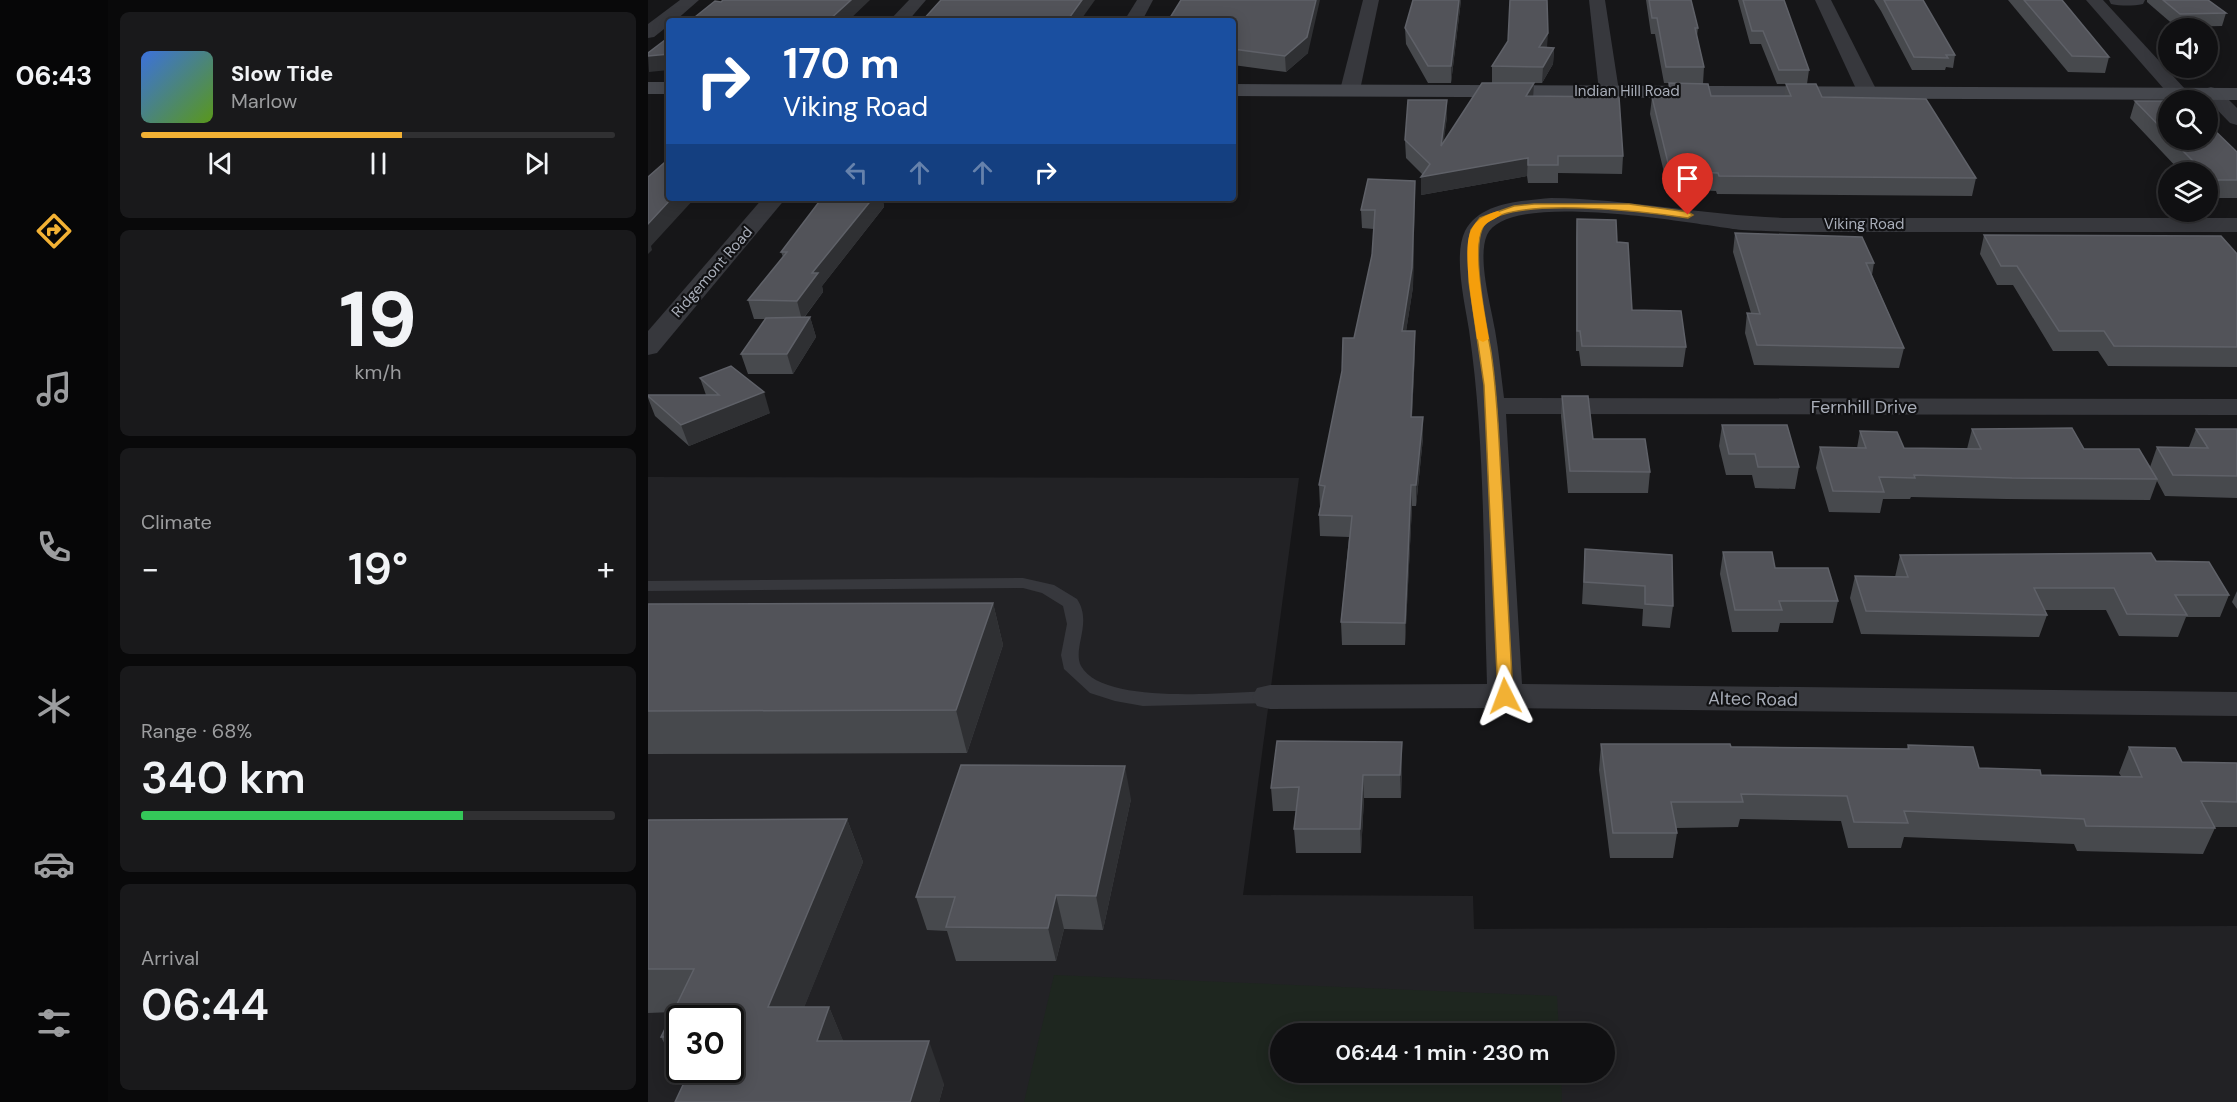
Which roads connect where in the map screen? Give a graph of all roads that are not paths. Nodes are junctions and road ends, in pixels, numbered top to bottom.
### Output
1 (691, 0) edge
2 (918, 0) edge
3 (1145, 0) edge
4 (1371, 0) edge
5 (1597, 0) edge
6 (1823, 0) edge
7 (2094, 0) edge
8 (2117, 0) edge
9 (2138, 0) edge
10 (668, 18) edge
11 (901, 18) edge
12 (1134, 18) edge
13 (666, 19) edge
14 (648, 33) edge
15 (648, 88) edge
16 (666, 88) edge
17 (1236, 90) edge
18 (1350, 90) junction
19 (2175, 90) edge
20 (1609, 91) junction
21 (1867, 91) junction
22 (2158, 93) edge
23 (2218, 93) edge
24 (2237, 94) edge
25 (2218, 100) edge
26 (2237, 120) edge
27 (773, 201) edge
28 (2237, 225) edge
29 (648, 347) edge
30 (1491, 406) junction
31 (2237, 407) edge
32 (648, 586) edge
33 (1505, 696) junction
34 (1270, 697) joint
35 (2237, 704) edge

1 - 10 street
2 - 11 street
3 - 12 street
4 - 18 street
5 - 20 street
6 - 21 street
7 - 19 street
8 - 9 street
13 - 14 street
15 - 16 street
17 - 18 street, Indian Hill Road
18 - 20 street, Indian Hill Road
20 - 21 street, Indian Hill Road
21 - 22 street, Indian Hill Road
23 - 24 street, Indian Hill Road
25 - 26 street
27 - 29 street, Ridgemont Road
28 - 30 street, Viking Road
30 - 31 street, Fernhill Drive
30 - 33 street
32 - 34 lane
33 - 34 street, Altec Road
33 - 35 street, Altec Road

